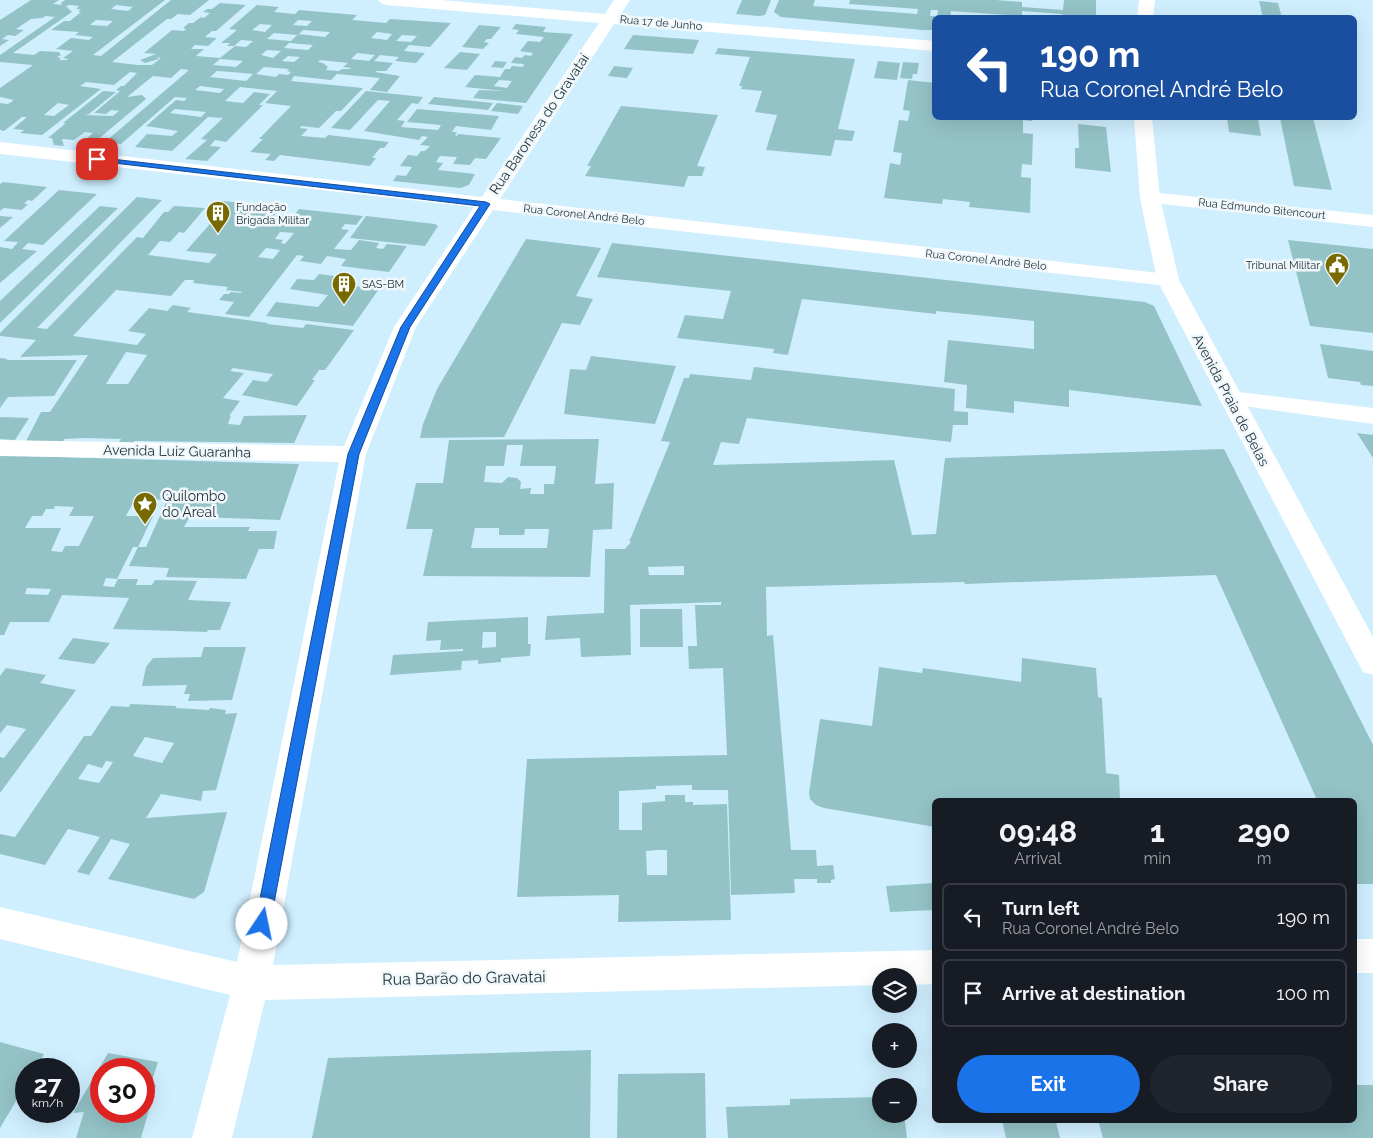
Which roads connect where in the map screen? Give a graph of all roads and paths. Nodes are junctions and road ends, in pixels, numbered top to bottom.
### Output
1 (386, 0) edge
2 (622, 0) edge
3 (1147, 0) edge
4 (1145, 15) edge
5 (610, 19) junction
6 (932, 46) edge
7 (1143, 120) edge
8 (0, 148) edge
9 (1150, 198) junction
10 (486, 204) junction
11 (1373, 220) edge
12 (1168, 280) junction
13 (1230, 398) junction
14 (1373, 416) edge
15 (0, 448) edge
16 (353, 454) junction
17 (1373, 664) edge
18 (0, 923) edge
19 (1357, 956) edge
20 (1373, 956) edge
21 (932, 967) edge
22 (251, 983) junction
23 (212, 1138) edge

1 - 5 street, Rua 17 de Junho
2 - 5 street, Rua Baronesa do Gravataí
3 - 4 street
5 - 6 street, Rua 17 de Junho
5 - 10 street, Rua Baronesa do Gravataí
7 - 9 street, Avenida Praia de Belas
8 - 10 street, Rua Coronel André Belo
9 - 11 street, Rua Edmundo Bitencourt
9 - 12 street, Avenida Praia de Belas
10 - 12 street, Rua Coronel André Belo
10 - 16 street, Rua Baronesa do Gravataí
12 - 13 street, Avenida Praia de Belas
13 - 14 street
13 - 17 street, Avenida Praia de Belas
15 - 16 street, Avenida Luiz Guaranha
16 - 22 street, Rua Baronesa do Gravataí
18 - 22 street, Rua Barão do Gravatai
19 - 20 street
21 - 22 street, Rua Barão do Gravatai
22 - 23 street, Rua Baronesa do Gravataí

